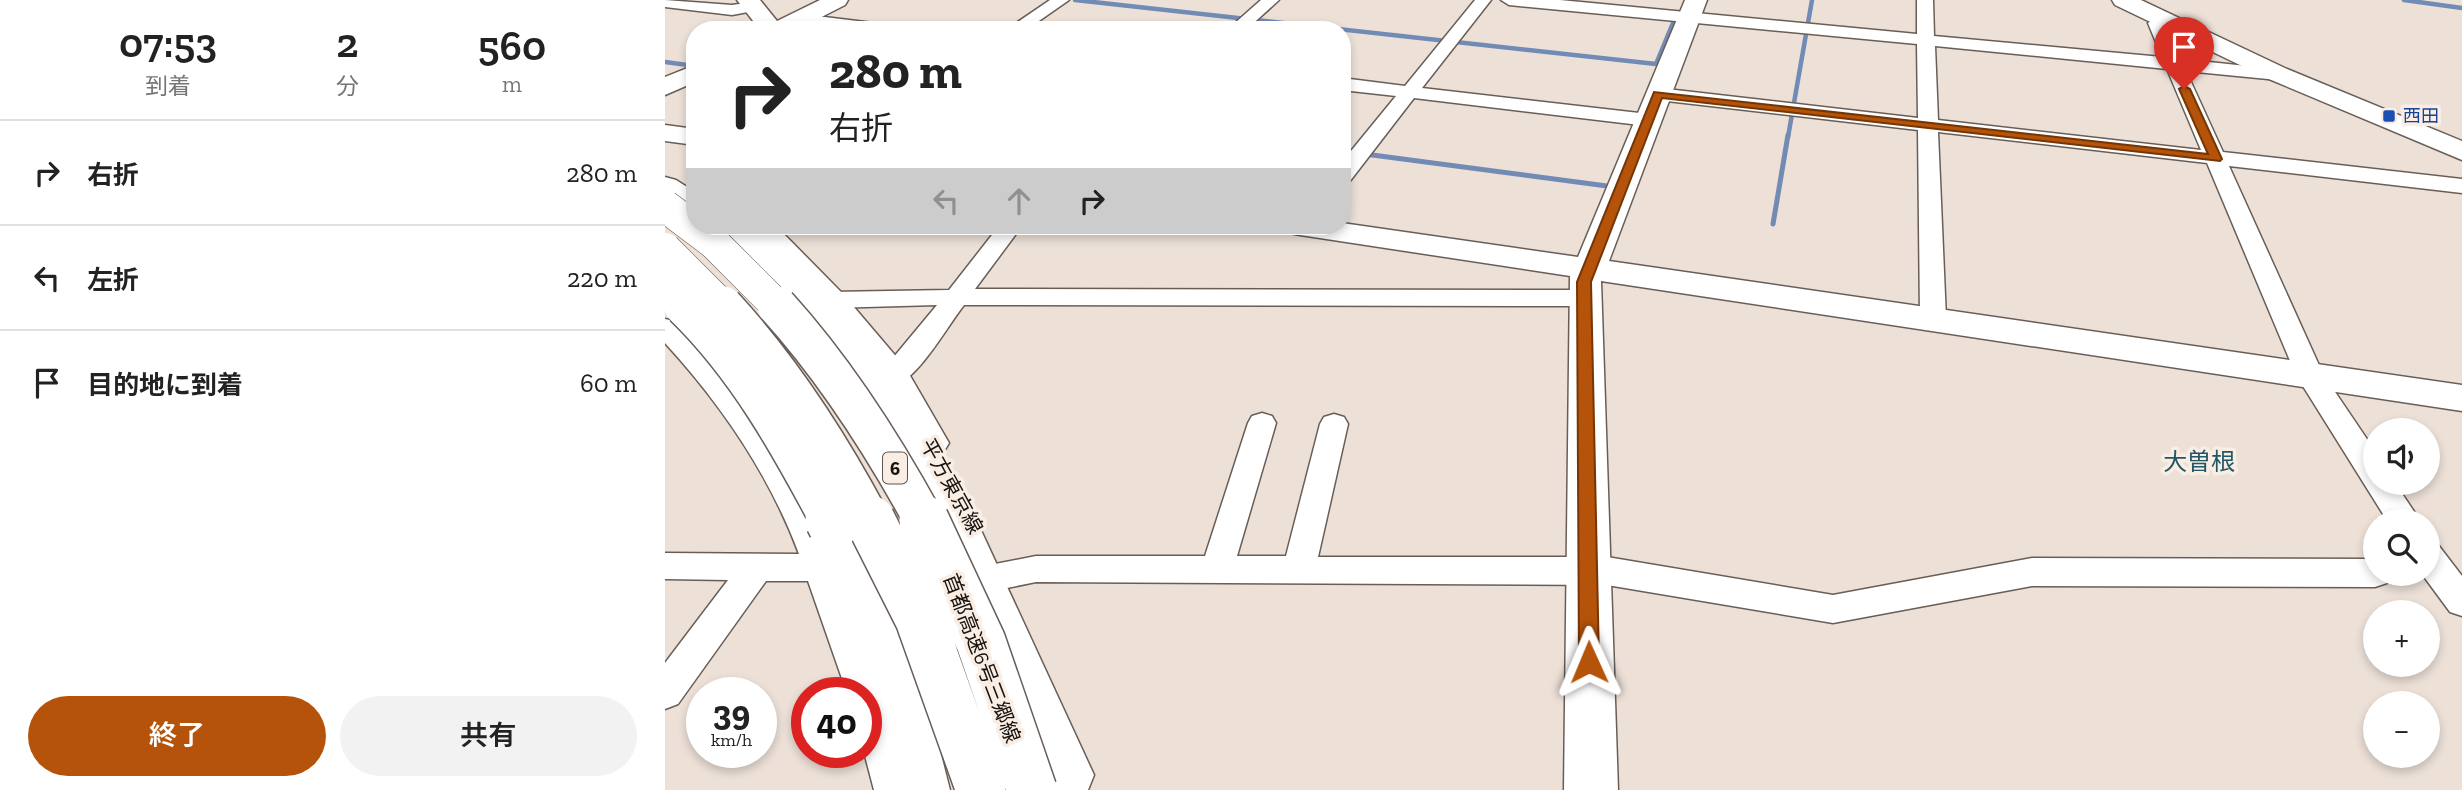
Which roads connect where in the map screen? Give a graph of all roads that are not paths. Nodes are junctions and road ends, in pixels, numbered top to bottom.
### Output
1 (837, 0) edge
2 (1061, 0) edge
3 (1271, 0) edge
4 (1483, 0) edge
5 (1509, 0) edge
6 (1925, 0) edge
7 (2123, 0) edge
8 (665, 2) edge
9 (750, 3) edge
10 (1692, 8) edge
11 (800, 19) junction
12 (2162, 19) junction
13 (765, 21) edge
14 (796, 21) edge
15 (816, 21) edge
16 (1028, 21) edge
17 (1246, 21) edge
18 (1925, 41) junction
19 (2174, 66) junction
20 (2278, 74) junction
21 (686, 76) edge
22 (1351, 85) edge
23 (665, 87) edge
24 (1410, 92) junction
25 (1658, 94) junction
26 (1648, 120) junction
27 (1928, 125) junction
28 (665, 133) edge
29 (686, 136) edge
30 (2462, 151) edge
31 (2216, 159) junction
32 (1351, 165) edge
33 (2462, 186) edge
34 (665, 187) edge
35 (686, 200) edge
36 (665, 206) edge
37 (686, 222) edge
38 (689, 235) edge
39 (702, 235) edge
40 (732, 235) edge
41 (767, 235) edge
42 (1004, 235) edge
43 (1346, 235) edge
44 (665, 249) edge
45 (1585, 283) junction
46 (665, 288) edge
47 (956, 296) junction
48 (830, 300) junction
49 (1933, 319) junction
50 (665, 327) edge
51 (892, 376) junction
52 (2310, 376) junction
53 (2462, 398) edge
54 (792, 418) junction
55 (1262, 424) dead end
56 (1333, 424) dead end
57 (755, 438) junction
58 (2363, 458) edge
59 (665, 566) edge
60 (757, 567) junction
61 (822, 568) junction
62 (1216, 569) junction
63 (1299, 569) junction
64 (1587, 570) junction
65 (2440, 570) edge
66 (2363, 573) edge
67 (1002, 575) junction
68 (2462, 603) edge
69 (665, 692) edge
70 (1057, 785) edge
71 (894, 790) edge
72 (923, 790) edge
73 (946, 790) edge
74 (981, 790) edge
75 (1591, 790) edge

1 - 11 main road
2 - 16 street
3 - 17 street
4 - 24 street
5 - 10 street
6 - 18 street
7 - 12 main road
8 - 9 street
9 - 13 main road
10 - 18 street
10 - 25 main road
11 - 14 main road
11 - 15 street
12 - 19 street
12 - 20 main road
18 - 19 street
18 - 27 street
19 - 20 street
19 - 31 street
20 - 30 main road
21 - 23 main road
22 - 24 street
24 - 26 street
24 - 32 street
25 - 26 main road
25 - 27 street
26 - 45 main road
27 - 31 street
27 - 49 street
28 - 29 main road
31 - 33 street
31 - 52 street
34 - 35 main road
36 - 37 main road, 首都高速6号三郷線 / 6, bridge
38 - 54 main road
39 - 70 main road, 首都高速6号三郷線 / 6, bridge
40 - 70 main road
41 - 48 main road, 平方東京線
42 - 47 street
43 - 45 main road
44 - 74 main road, 6, bridge
45 - 47 street
45 - 49 main road
45 - 64 main road
46 - 72 main road, bridge
47 - 48 street
47 - 51 street
48 - 51 main road, 平方東京線
49 - 52 main road
50 - 57 street
51 - 67 main road, 平方東京線
52 - 53 main road
52 - 58 street
54 - 57 street
54 - 73 main road
55 - 62 street
56 - 63 street
57 - 61 street
59 - 60 street
60 - 61 street
60 - 69 street
61 - 71 street
62 - 63 street
62 - 67 street
63 - 64 street
64 - 66 street
64 - 75 main road
65 - 68 street
67 - 70 main road, 平方東京線

